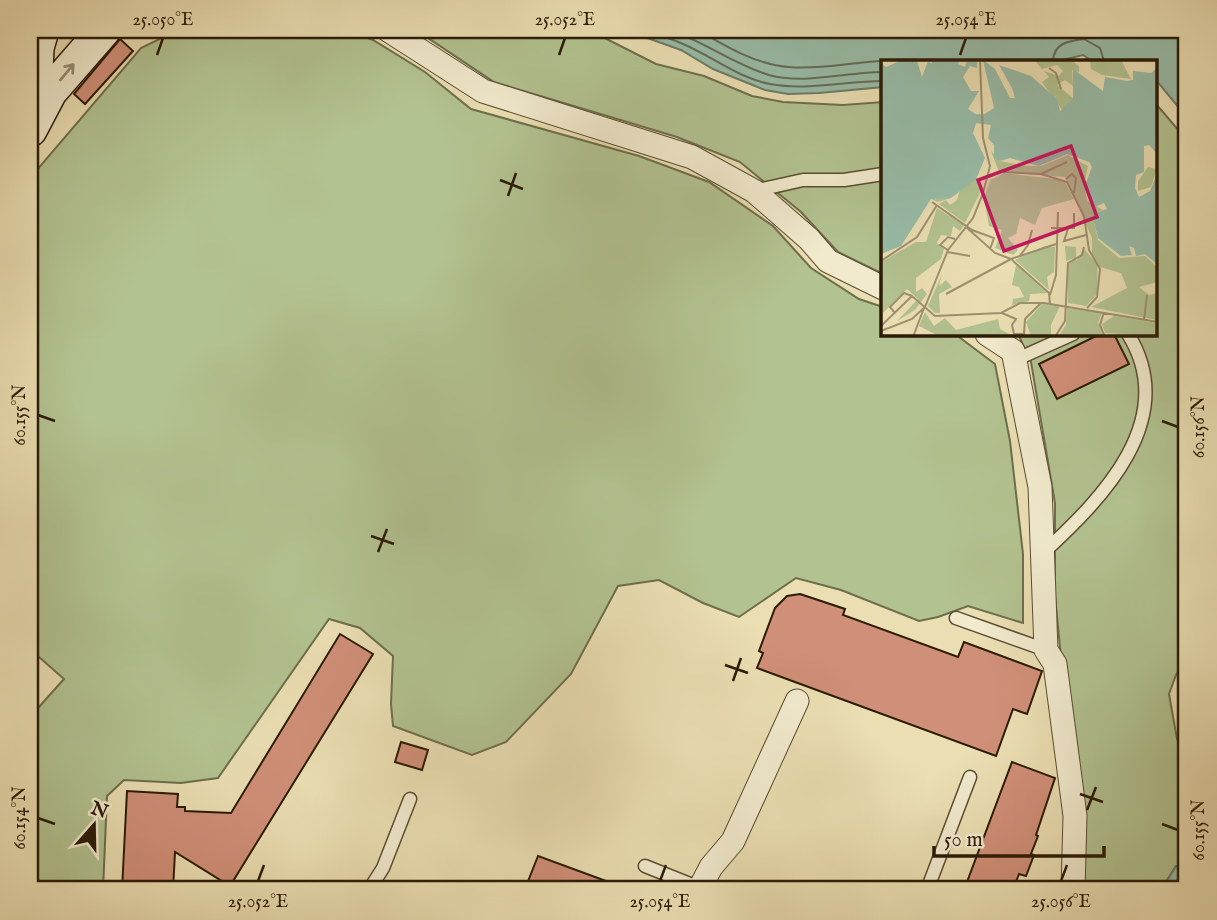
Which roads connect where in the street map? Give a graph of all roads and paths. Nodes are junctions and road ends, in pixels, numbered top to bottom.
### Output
1 (41, 30) edge
2 (104, 30) edge
3 (388, 30) edge
4 (32, 124) edge
5 (881, 174) edge
6 (754, 191) junction
7 (881, 287) edge
8 (990, 336) edge
9 (1069, 336) edge
10 (1129, 336) edge
11 (1015, 360) junction
12 (1043, 553) junction
13 (956, 618) dead end
14 (1046, 650) junction
15 (797, 701) dead end
16 (970, 776) dead end
17 (410, 799) dead end
18 (645, 866) dead end
19 (701, 889) edge
20 (369, 890) edge
21 (927, 890) edge
22 (1073, 890) edge

1 - 4 main road
4 -> 2 main road
3 - 6 street
5 - 6 lane
6 - 7 street
8 - 11 street
9 - 11 lane
10 - 12 lane
11 - 12 street
12 - 14 street
13 - 14 lane
14 - 22 street
15 - 19 street
16 - 21 lane
17 - 20 lane
18 - 19 lane

